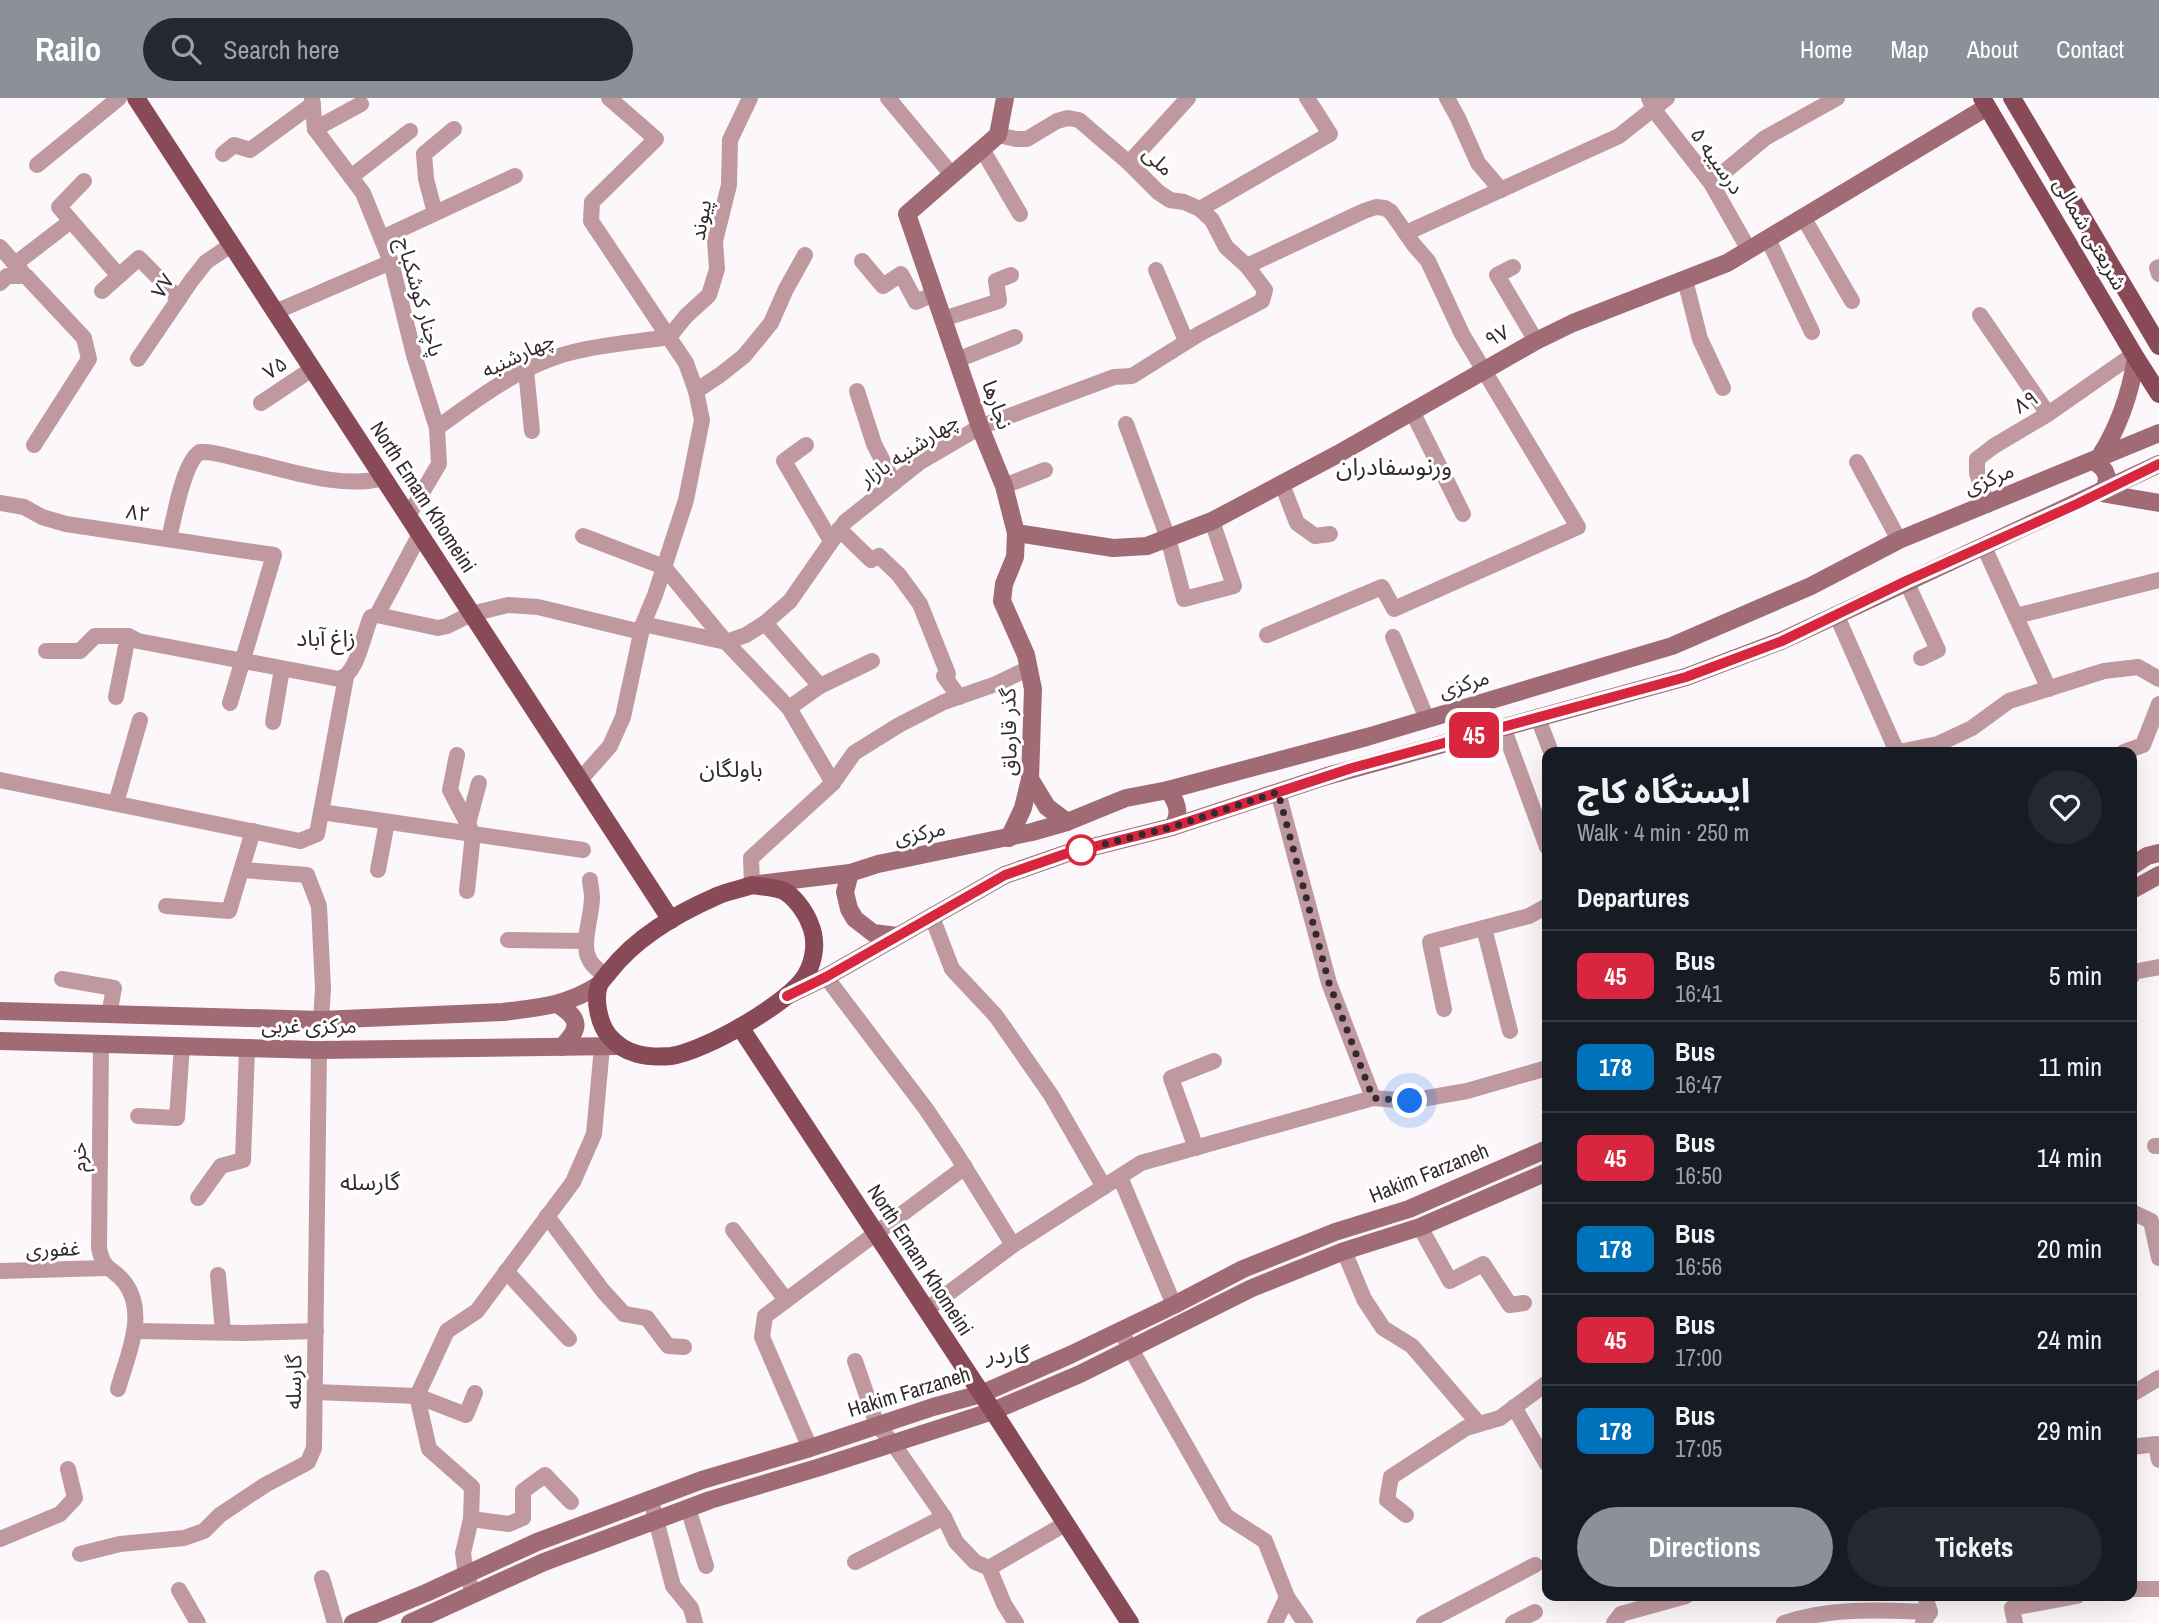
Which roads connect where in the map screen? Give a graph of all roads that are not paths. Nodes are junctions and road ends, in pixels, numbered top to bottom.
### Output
1 (120, 98) edge
2 (136, 98) edge
3 (609, 98) edge
4 (750, 98) edge
5 (888, 98) edge
6 (1004, 98) edge
7 (1188, 98) edge
8 (1307, 98) edge
9 (1447, 98) edge
10 (1837, 98) edge
11 (2012, 98) edge
12 (312, 101) edge
13 (1658, 102) edge
14 (1984, 103) edge
15 (361, 104) dead end
16 (315, 129) junction
17 (454, 129) dead end
18 (410, 131) dead end
19 (998, 135) junction
20 (982, 149) junction
21 (223, 153) dead end
22 (1129, 163) junction
23 (37, 165) dead end
24 (952, 175) junction
25 (515, 176) dead end
26 (351, 177) junction
27 (84, 181) dead end
28 (1711, 183) junction
29 (1501, 190) junction
30 (1200, 209) junction
31 (435, 213) junction
32 (1020, 214) dead end
33 (1803, 217) junction
34 (71, 221) junction
35 (1406, 233) junction
36 (382, 238) junction
37 (1768, 239) junction
38 (232, 244) junction
39 (0, 247) edge
40 (1749, 250) junction
41 (805, 255) dead end
42 (862, 261) dead end
43 (391, 262) junction
44 (1248, 267) junction
45 (1513, 267) dead end
46 (2159, 267) edge
47 (21, 270) junction
48 (1156, 270) dead end
49 (2159, 274) edge
50 (1011, 275) dead end
51 (118, 276) junction
52 (1685, 280) junction
53 (0, 283) edge
54 (102, 291) dead end
55 (934, 294) junction
56 (179, 299) junction
57 (1852, 301) dead end
58 (275, 312) junction
59 (1980, 315) dead end
60 (943, 319) junction
61 (1812, 332) dead end
62 (669, 337) junction
63 (1015, 337) dead end
64 (1186, 341) junction
65 (1536, 341) junction
66 (2159, 346) edge
67 (2135, 356) junction
68 (138, 359) dead end
69 (957, 360) junction
70 (312, 369) junction
71 (1484, 369) junction
72 (526, 370) junction
73 (1723, 388) dead end
74 (696, 391) junction
75 (857, 391) dead end
76 (2159, 394) edge
77 (261, 403) dead end
78 (1412, 411) junction
79 (2048, 414) junction
80 (1126, 424) dead end
81 (980, 427) junction
82 (437, 428) junction
83 (532, 431) dead end
84 (2159, 433) edge
85 (34, 445) dead end
86 (806, 445) dead end
87 (2096, 460) junction
88 (1857, 462) dead end
89 (2159, 464) edge
90 (1045, 470) dead end
91 (383, 478) junction
92 (894, 483) junction
93 (1282, 484) junction
94 (1004, 486) junction
95 (2101, 493) junction
96 (0, 503) edge
97 (2159, 503) edge
98 (1987, 505) junction
99 (1463, 514) dead end
100 (408, 516) junction
101 (1212, 521) junction
102 (1016, 533) junction
103 (419, 534) junction
104 (1330, 534) dead end
105 (835, 535) junction
106 (583, 536) dead end
107 (1168, 538) junction
108 (169, 539) junction
109 (1899, 540) junction
110 (1984, 547) junction
111 (664, 567) junction
112 (2159, 580) edge
113 (1906, 581) junction
114 (471, 614) junction
115 (1836, 614) junction
116 (377, 615) junction
117 (2017, 616) junction
118 (765, 623) junction
119 (642, 628) junction
120 (1267, 635) dead end
121 (128, 636) junction
122 (1392, 637) dead end
123 (726, 642) junction
124 (46, 651) dead end
125 (1921, 658) dead end
126 (872, 661) dead end
127 (244, 662) junction
128 (1029, 668) junction
129 (282, 669) junction
130 (346, 677) junction
131 (2159, 679) edge
132 (820, 686) junction
133 (2049, 690) junction
134 (116, 697) dead end
135 (959, 697) junction
136 (230, 703) dead end
137 (2159, 704) edge
138 (789, 708) junction
139 (1538, 718) junction
140 (1427, 719) junction
141 (140, 720) dead end
142 (274, 722) dead end
143 (1503, 727) junction
144 (1550, 747) edge
145 (1896, 747) edge
146 (1923, 747) edge
147 (2137, 747) edge
148 (457, 755) dead end
149 (1030, 779) junction
150 (0, 780) edge
151 (580, 780) junction
152 (479, 783) dead end
153 (833, 783) junction
154 (1168, 790) junction
155 (1278, 792) junction
156 (116, 803) junction
157 (321, 812) junction
158 (387, 822) junction
159 (1068, 822) junction
160 (1172, 827) junction
161 (470, 829) junction
162 (253, 831) junction
163 (1542, 833) edge
164 (1009, 838) junction
165 (583, 850) dead end
166 (2159, 853) edge
167 (2137, 863) edge
168 (243, 870) junction
169 (378, 870) dead end
170 (849, 873) junction
171 (2159, 875) edge
172 (590, 880) dead end
173 (752, 885) junction
174 (2137, 887) edge
175 (467, 891) dead end
176 (166, 906) dead end
177 (1542, 909) edge
178 (932, 917) junction
179 (671, 920) junction
180 (1484, 928) junction
181 (897, 936) junction
182 (508, 940) dead end
183 (585, 941) junction
184 (2159, 967) edge
185 (2137, 971) edge
186 (826, 977) junction
187 (62, 979) dead end
188 (603, 980) junction
189 (787, 996) junction
190 (559, 1005) junction
191 (1444, 1009) dead end
192 (0, 1010) edge
193 (109, 1015) junction
194 (321, 1020) junction
195 (740, 1027) junction
196 (1510, 1031) dead end
197 (0, 1041) edge
198 (101, 1045) junction
199 (182, 1046) junction
200 (562, 1047) junction
201 (610, 1047) junction
202 (247, 1049) junction
203 (319, 1050) junction
204 (1214, 1061) dead end
205 (1542, 1071) edge
206 (1373, 1098) junction
207 (138, 1116) dead end
208 (1196, 1148) junction
209 (1542, 1151) edge
210 (965, 1167) junction
211 (1542, 1174) edge
212 (1120, 1177) junction
213 (1104, 1187) junction
214 (198, 1198) dead end
215 (2137, 1214) edge
216 (547, 1216) junction
217 (1420, 1227) junction
218 (733, 1230) dead end
219 (876, 1234) junction
220 (1013, 1245) junction
221 (1344, 1251) junction
222 (2159, 1258) edge
223 (107, 1268) junction
224 (0, 1271) edge
225 (506, 1272) junction
226 (218, 1275) dead end
227 (786, 1300) junction
228 (1524, 1303) dead end
229 (1174, 1305) junction
230 (926, 1310) junction
231 (1119, 1330) junction
232 (135, 1331) junction
233 (316, 1331) junction
234 (223, 1332) junction
235 (569, 1339) dead end
236 (684, 1347) dead end
237 (1131, 1348) junction
238 (855, 1361) dead end
239 (2159, 1378) edge
240 (1542, 1387) edge
241 (118, 1389) dead end
242 (2137, 1391) edge
243 (315, 1392) junction
244 (475, 1393) dead end
245 (981, 1394) junction
246 (417, 1396) junction
247 (1514, 1407) junction
248 (993, 1410) junction
249 (1479, 1424) junction
250 (877, 1425) junction
251 (892, 1442) junction
252 (2137, 1446) edge
253 (810, 1448) junction
254 (1542, 1455) edge
255 (2159, 1460) edge
256 (68, 1469) dead end
257 (651, 1500) junction
258 (571, 1502) dead end
259 (688, 1508) junction
260 (1406, 1514) dead end
261 (944, 1517) junction
262 (471, 1519) junction
263 (657, 1520) junction
264 (1065, 1524) junction
265 (0, 1539) edge
266 (80, 1554) dead end
267 (855, 1562) dead end
268 (1535, 1565) dead end
269 (706, 1566) dead end
270 (989, 1568) junction
271 (466, 1576) junction
272 (321, 1578) dead end
273 (2137, 1589) edge
274 (2159, 1589) edge
275 (179, 1590) dead end
276 (426, 1593) junction
277 (475, 1594) junction
278 (1287, 1597) junction
279 (1668, 1601) edge
280 (2050, 1601) edge
281 (1926, 1610) edge
282 (1535, 1612) dead end
283 (438, 1618) edge
284 (1444, 1619) edge
285 (198, 1623) edge
286 (335, 1623) edge
287 (353, 1623) edge
288 (410, 1623) edge
289 (695, 1623) edge
290 (1016, 1623) edge
291 (1130, 1623) edge
292 (1275, 1623) edge
293 (1305, 1623) edge
294 (1424, 1623) edge
295 (1513, 1623) edge
296 (1614, 1623) edge
297 (1784, 1623) edge
298 (2015, 1623) edge

1 - 23 street
2 - 38 main road, North Emam Khomeini
3 - 62 street
4 - 62 street, پیوند
5 - 24 street
6 - 19 main road
7 - 22 street
8 - 30 street
9 - 29 street
10 - 28 street
11 - 66 main road, شریعتی شمالی
12 - 16 street
12 - 21 street
13 - 28 street, درسیبه ۵
13 - 29 street
14 - 33 main road, ۹۷
14 - 67 main road, شریعتی شمالی
15 - 16 street
16 - 26 street, پاچنار کوشکباج
17 - 31 street
18 - 26 street
19 - 20 main road, نجارها
19 - 22 street, ملی
20 - 24 main road, نجارها
20 - 32 street
22 - 30 street, ملی
24 - 55 main road, نجارها
25 - 31 street
26 - 36 street, پاچنار کوشکباج
27 - 34 street
28 - 40 street, درسیبه ۵
29 - 35 street
30 - 44 street
31 - 36 street
33 - 37 main road, ۹۷
33 - 57 street
34 - 47 street
34 - 51 street
35 - 44 street
35 - 71 street
36 - 43 street, پاچنار کوشکباج
37 - 40 main road, ۹۷
37 - 61 street
38 - 56 street, ۷۷
38 - 58 main road, North Emam Khomeini
39 - 47 street
40 - 52 main road, ۹۷
41 - 74 street
42 - 55 street
43 - 58 street
43 - 82 street, پاچنار کوشکباج
44 - 64 street, چهارشنبه بازار
45 - 65 street
46 - 49 street
47 - 53 street
47 - 85 street
48 - 64 street
50 - 60 street
51 - 54 street
51 - 56 street
52 - 65 main road, ۹۷
52 - 73 street
55 - 60 main road, نجارها
56 - 68 street, ۷۷
58 - 70 main road, North Emam Khomeini
59 - 79 street
60 - 69 main road, نجارها
62 - 72 street, چهارشنبه
62 - 74 street
63 - 69 street
64 - 81 street, چهارشنبه بازار
65 - 71 main road, ۹۷
67 - 76 main road, شریعتی شمالی
67 - 79 street, ۸۹
67 - 87 main road
69 - 81 main road, نجارها
70 - 77 street, ۷۵
70 - 91 main road, North Emam Khomeini
71 - 78 main road, ۹۷
71 - 120 street
72 - 82 street, چهارشنبه
72 - 83 street
74 - 111 street
75 - 92 street
78 - 93 main road, ۹۷
78 - 99 street
79 - 98 street, ۸۹
80 - 107 street
81 - 92 street, چهارشنبه بازار
81 - 94 main road, نجارها
82 - 100 street, پاچنار کوشکباج
84 - 87 main road, مرکزی
86 - 105 street
87 - 95 main road
87 - 98 main road, مرکزی
88 - 109 street
89 - 95 main road
90 - 94 street
91 - 100 main road, North Emam Khomeini
91 - 108 street
92 - 105 street, چهارشنبه بازار
93 - 101 main road, ۹۷
93 - 104 street
94 - 102 main road, نجارها
95 - 97 main road
95 - 110 main road
96 - 108 street, ۸۲
98 - 109 main road, مرکزی
100 - 103 main road, North Emam Khomeini
101 - 107 main road, ۹۷
101 - 107 street
102 - 107 main road, ۹۷
102 - 128 main road, نجارها
103 - 114 main road, North Emam Khomeini
103 - 116 street
105 - 118 street, چهارشنبه بازار
105 - 135 street
106 - 111 street
108 - 127 street, ۸۲
109 - 140 main road, مرکزی
110 - 113 main road
110 - 117 street
111 - 119 street
111 - 123 street
112 - 117 street
113 - 115 main road
113 - 125 street
114 - 116 street
114 - 119 street
114 - 151 main road, North Emam Khomeini
115 - 139 main road
115 - 145 street
116 - 130 street
117 - 133 street
118 - 123 street, چهارشنبه بازار
118 - 132 street
119 - 123 street
119 - 151 street
121 - 124 street
121 - 127 street
121 - 134 street
122 - 140 street
123 - 138 street
126 - 132 street
127 - 129 street
127 - 136 street
128 - 135 street
128 - 149 main road, گذر قارماق
129 - 130 street
129 - 142 street
130 - 157 street
131 - 133 street
132 - 138 street
133 - 146 street
135 - 153 street
137 - 147 street
138 - 153 street
139 - 143 main road
139 - 144 street
140 - 154 main road, مرکزی
141 - 156 street
143 - 155 main road
143 - 163 street
148 - 161 street
149 - 159 main road, گذر قارماق
149 - 164 main road
150 - 156 street
151 - 179 main road, North Emam Khomeini
152 - 161 street
153 - 173 street
154 - 159 main road, مرکزی
154 - 160 main road
155 - 160 main road
155 - 206 street
156 - 162 street
157 - 158 street
157 - 162 street
158 - 161 street
158 - 169 street
159 - 164 main road, مرکزی
160 - 178 main road
161 - 165 street
161 - 175 street
162 - 168 street
164 - 170 main road, مرکزی
166 - 167 main road
168 - 176 street
168 - 194 street
170 - 173 main road, مرکزی
170 - 181 main road
171 - 174 main road
172 - 183 street
173 - 179 main road
173 - 189 main road
177 - 180 street
178 - 181 main road
178 - 213 street
179 - 188 main road
180 - 191 street
180 - 196 street
181 - 186 main road
182 - 183 street
183 - 188 street
184 - 185 street
186 - 189 main road
186 - 210 street
187 - 193 street
188 - 190 main road, مرکزی غربی
188 - 201 main road
189 - 195 main road
190 - 194 main road, مرکزی غربی
190 - 200 main road
192 - 193 main road, مرکزی غربی
193 - 194 main road, مرکزی غربی
195 - 201 main road
195 - 219 main road, North Emam Khomeini
197 - 198 main road, مرکزی غربی
198 - 199 main road, مرکزی غربی
198 - 223 street, خرم
199 - 202 main road, مرکزی غربی
199 - 207 street
200 - 201 main road, مرکزی غربی
200 - 203 main road, مرکزی غربی
201 - 216 street
202 - 203 main road, مرکزی غربی
202 - 214 street
203 - 233 street, گارسله
204 - 208 street
205 - 206 street
206 - 208 street
208 - 212 street
209 - 229 main road, Hakim Farzaneh
210 - 219 street
210 - 220 street
211 - 217 main road, Hakim Farzaneh
212 - 213 street
212 - 229 street
213 - 220 street
215 - 222 street
216 - 225 street
216 - 236 street
217 - 221 main road, Hakim Farzaneh
217 - 228 street
218 - 227 street
219 - 227 street
219 - 230 main road, North Emam Khomeini
220 - 230 street
221 - 237 main road, Hakim Farzaneh
221 - 249 street
223 - 224 street, غفوری
223 - 232 street
225 - 235 street
225 - 246 street
226 - 234 street
227 - 253 street
229 - 231 main road, Hakim Farzaneh
230 - 245 main road, North Emam Khomeini
231 - 237 street
231 - 245 main road, Hakim Farzaneh
232 - 234 street
232 - 241 street
233 - 234 street
233 - 243 street, گارسله
237 - 248 main road, Hakim Farzaneh
237 - 278 street
238 - 250 street
239 - 242 street
240 - 247 street
243 - 246 street
243 - 266 street, گارسله
244 - 246 street
245 - 248 main road, North Emam Khomeini
245 - 250 main road, Hakim Farzaneh
246 - 262 street
247 - 249 street
247 - 254 street
248 - 251 main road, Hakim Farzaneh
248 - 264 main road, North Emam Khomeini
249 - 260 street
250 - 251 street
250 - 253 main road, Hakim Farzaneh
251 - 259 main road, Hakim Farzaneh
251 - 261 street
252 - 255 street
253 - 257 main road, Hakim Farzaneh
256 - 265 street
257 - 263 street
257 - 271 main road, Hakim Farzaneh
258 - 262 street
259 - 263 main road, Hakim Farzaneh
259 - 269 street
261 - 267 street
261 - 270 street
262 - 271 street
263 - 277 main road, Hakim Farzaneh
263 - 289 street
264 - 270 street
264 - 291 main road, North Emam Khomeini
268 - 284 street
270 - 290 street
271 - 276 main road, Hakim Farzaneh
271 - 277 street
272 - 286 street
273 - 274 street
275 - 285 street
276 - 283 street
276 - 287 main road, Hakim Farzaneh
277 - 283 main road, Hakim Farzaneh
278 - 292 street
278 - 293 street
279 - 296 street
280 - 298 street
281 - 297 street
282 - 295 street
283 - 288 main road, Hakim Farzaneh
284 - 294 street

